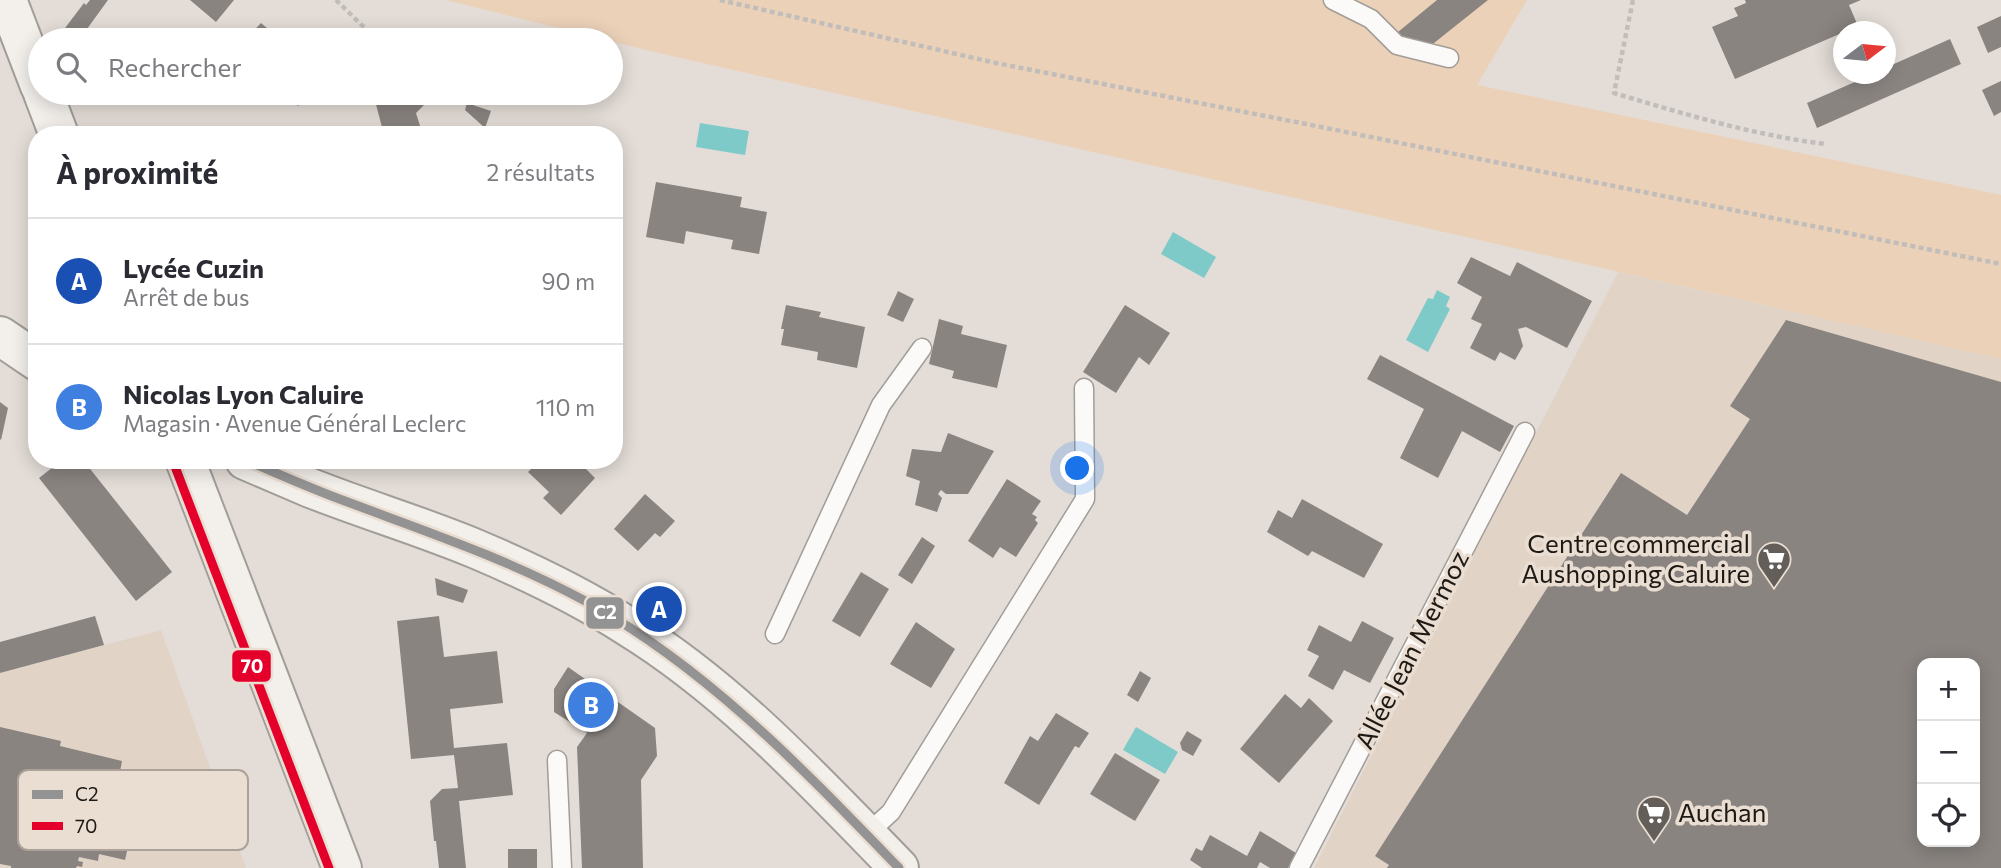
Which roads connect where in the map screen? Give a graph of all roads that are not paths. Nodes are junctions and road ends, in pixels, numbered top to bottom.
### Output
1 (7, 0) edge
2 (1333, 0) edge
3 (28, 55) edge
4 (1449, 58) dead end
5 (48, 105) edge
6 (56, 126) edge
7 (0, 336) edge
8 (922, 348) dead end
9 (28, 354) edge
10 (1084, 388) dead end
11 (1525, 432) dead end
12 (188, 469) edge
13 (265, 469) edge
14 (775, 634) dead end
15 (557, 760) dead end
16 (866, 835) junction
17 (342, 868) edge
18 (562, 868) edge
19 (899, 868) edge
20 (1300, 868) edge

1 - 3 main road
2 - 4 lane
5 - 6 main road
7 - 9 main road
8 - 14 lane
10 - 16 lane
11 - 20 lane, Allée Jean Mermoz
12 - 17 main road
13 - 16 main road
15 - 18 lane
16 - 19 main road

